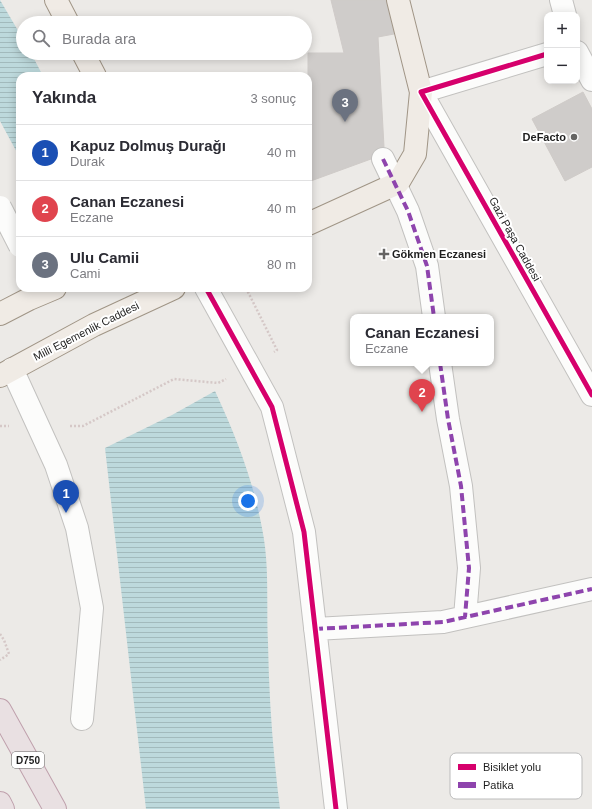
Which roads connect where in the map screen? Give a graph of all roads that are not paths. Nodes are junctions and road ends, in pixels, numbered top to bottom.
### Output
1 (56, 0) edge
2 (398, 0) edge
3 (560, 0) edge
4 (564, 12) edge
5 (64, 16) edge
6 (592, 42) edge
7 (580, 45) edge
8 (544, 55) edge
9 (580, 58) edge
10 (87, 60) edge
11 (93, 72) edge
12 (592, 80) edge
13 (421, 92) junction
14 (383, 159) dead end
15 (395, 184) junction
16 (0, 207) edge
17 (312, 222) edge
18 (16, 238) edge
19 (165, 292) edge
20 (208, 292) edge
21 (29, 294) edge
22 (0, 314) edge
23 (434, 314) edge
24 (440, 366) edge
25 (12, 370) edge
26 (592, 394) edge
27 (592, 589) edge
28 (465, 617) junction
29 (315, 629) junction
30 (0, 710) edge
31 (82, 719) dead end
32 (0, 803) edge
33 (3, 809) edge
34 (55, 809) edge
35 (336, 809) edge

1 - 5 main road
2 - 13 main road, Gazi Paşa Caddesi
3 - 4 street
6 - 7 street
8 - 13 street
9 - 12 street
10 - 11 main road
13 - 15 main road
13 - 26 street, Gazi Paşa Caddesi
14 - 15 street
15 - 17 main road
15 - 23 street
16 - 18 street, bridge
19 - 25 main road, Milli Egemenlik Caddesi
20 - 29 street
21 - 22 main road
24 - 28 street
25 - 31 street
27 - 28 street
28 - 29 street
29 - 35 street
30 - 34 highway, D750
32 - 33 highway

